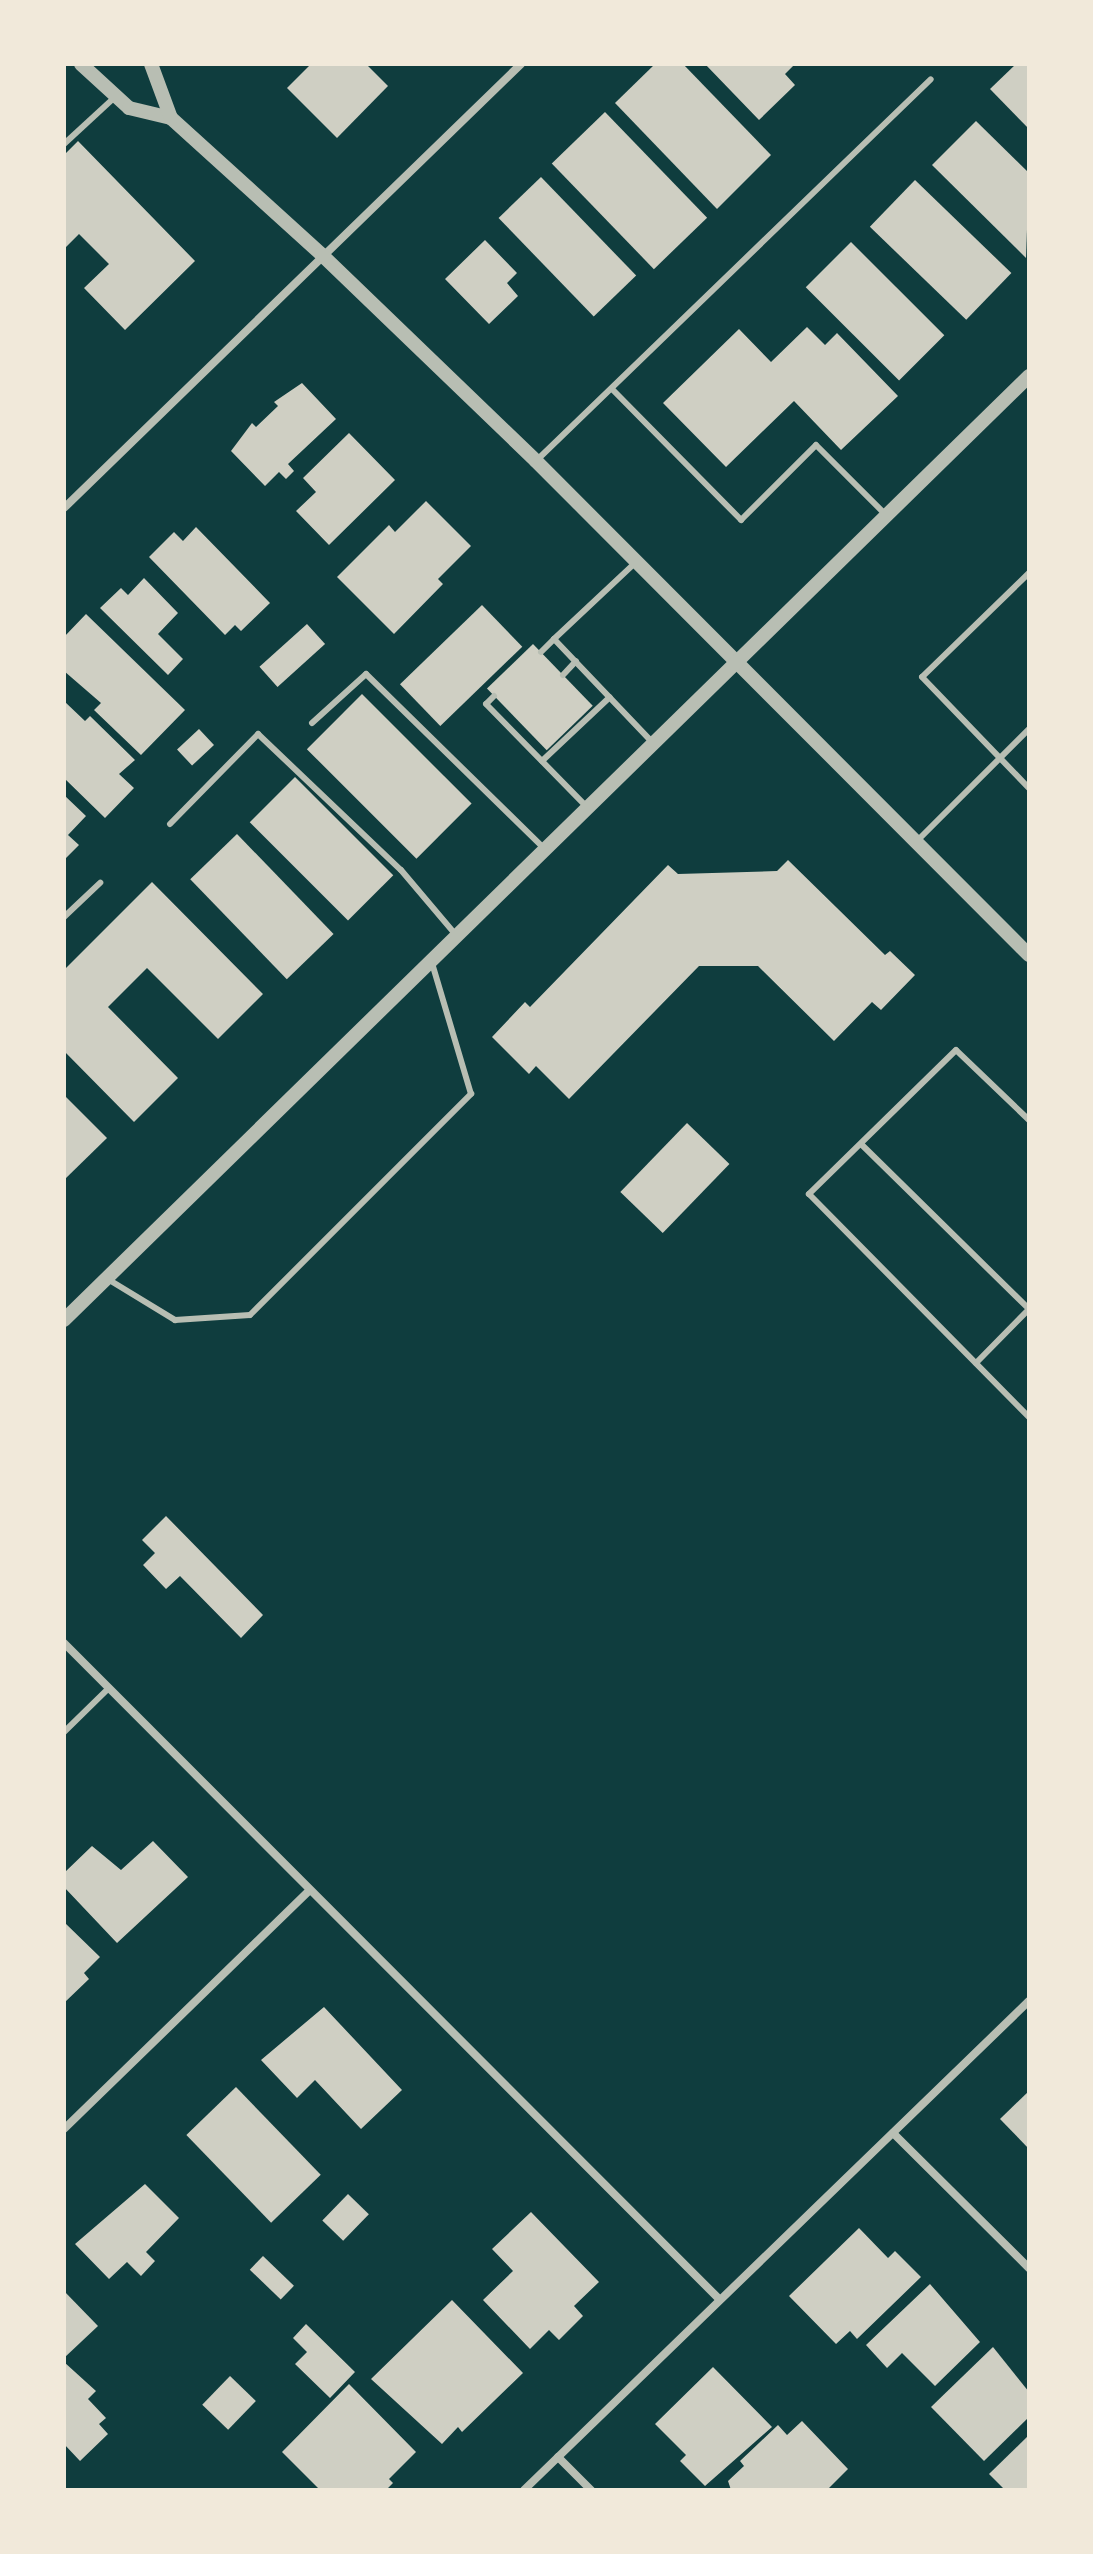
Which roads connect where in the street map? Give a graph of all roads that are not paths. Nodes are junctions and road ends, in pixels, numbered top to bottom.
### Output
1 (81, 64) edge
2 (151, 64) edge
3 (521, 64) edge
4 (931, 79) dead end
5 (116, 96) junction
6 (171, 118) junction
7 (64, 144) edge
8 (321, 254) junction
9 (1029, 376) edge
10 (612, 389) junction
11 (536, 461) junction
12 (64, 508) edge
13 (885, 514) junction
14 (636, 562) junction
15 (1029, 573) edge
16 (554, 639) junction
17 (541, 652) dead end
18 (576, 661) junction
19 (734, 661) junction
20 (563, 675) dead end
21 (494, 696) dead end
22 (610, 697) junction
23 (517, 719) dead end
24 (312, 723) dead end
25 (508, 727) junction
26 (1029, 729) edge
27 (652, 742) junction
28 (1001, 758) junction
29 (542, 761) junction
30 (1029, 788) edge
31 (587, 807) junction
32 (170, 824) dead end
33 (916, 842) junction
34 (545, 849) junction
35 (100, 883) dead end
36 (64, 917) edge
37 (455, 934) junction
38 (1029, 955) edge
39 (431, 959) junction
40 (1029, 1120) edge
41 (861, 1144) junction
42 (106, 1278) junction
43 (1029, 1309) edge
44 (64, 1320) edge
45 (976, 1363) junction
46 (1029, 1417) edge
47 (64, 1643) edge
48 (109, 1688) junction
49 (64, 1732) edge
50 (309, 1891) junction
51 (1029, 2001) edge
52 (64, 2129) edge
53 (893, 2133) junction
54 (1029, 2268) edge
55 (720, 2300) junction
56 (558, 2457) junction
57 (524, 2490) edge
58 (591, 2490) edge

1 - 5 street
2 - 6 street
3 - 8 street
4 - 10 lane
5 - 6 street
5 - 7 lane
6 - 8 street
8 - 11 street
8 - 12 street
9 - 13 street
10 - 11 lane
10 - 13 lane
11 - 14 street
13 - 19 street
14 - 16 lane
14 - 19 street
15 - 28 lane
16 - 17 lane
16 - 18 lane
18 - 20 lane
18 - 22 lane
19 - 27 street
19 - 33 street
21 - 25 lane
22 - 27 lane
22 - 29 lane
23 - 25 lane
24 - 34 lane
25 - 29 lane
26 - 28 lane
27 - 31 street
28 - 30 lane
28 - 33 lane
29 - 31 lane
31 - 34 street
32 - 37 lane
33 - 38 street
34 - 37 street
35 - 36 lane
37 - 39 street
39 - 42 street
39 - 42 lane
40 - 41 lane
41 - 43 lane
41 - 45 lane
42 - 44 street
43 - 45 lane
45 - 46 lane
47 - 48 street
48 - 49 lane
48 - 50 street
50 - 52 street
50 - 55 street
51 - 53 street
53 - 54 street
53 - 55 street
55 - 56 street
56 - 57 street
56 - 58 street

